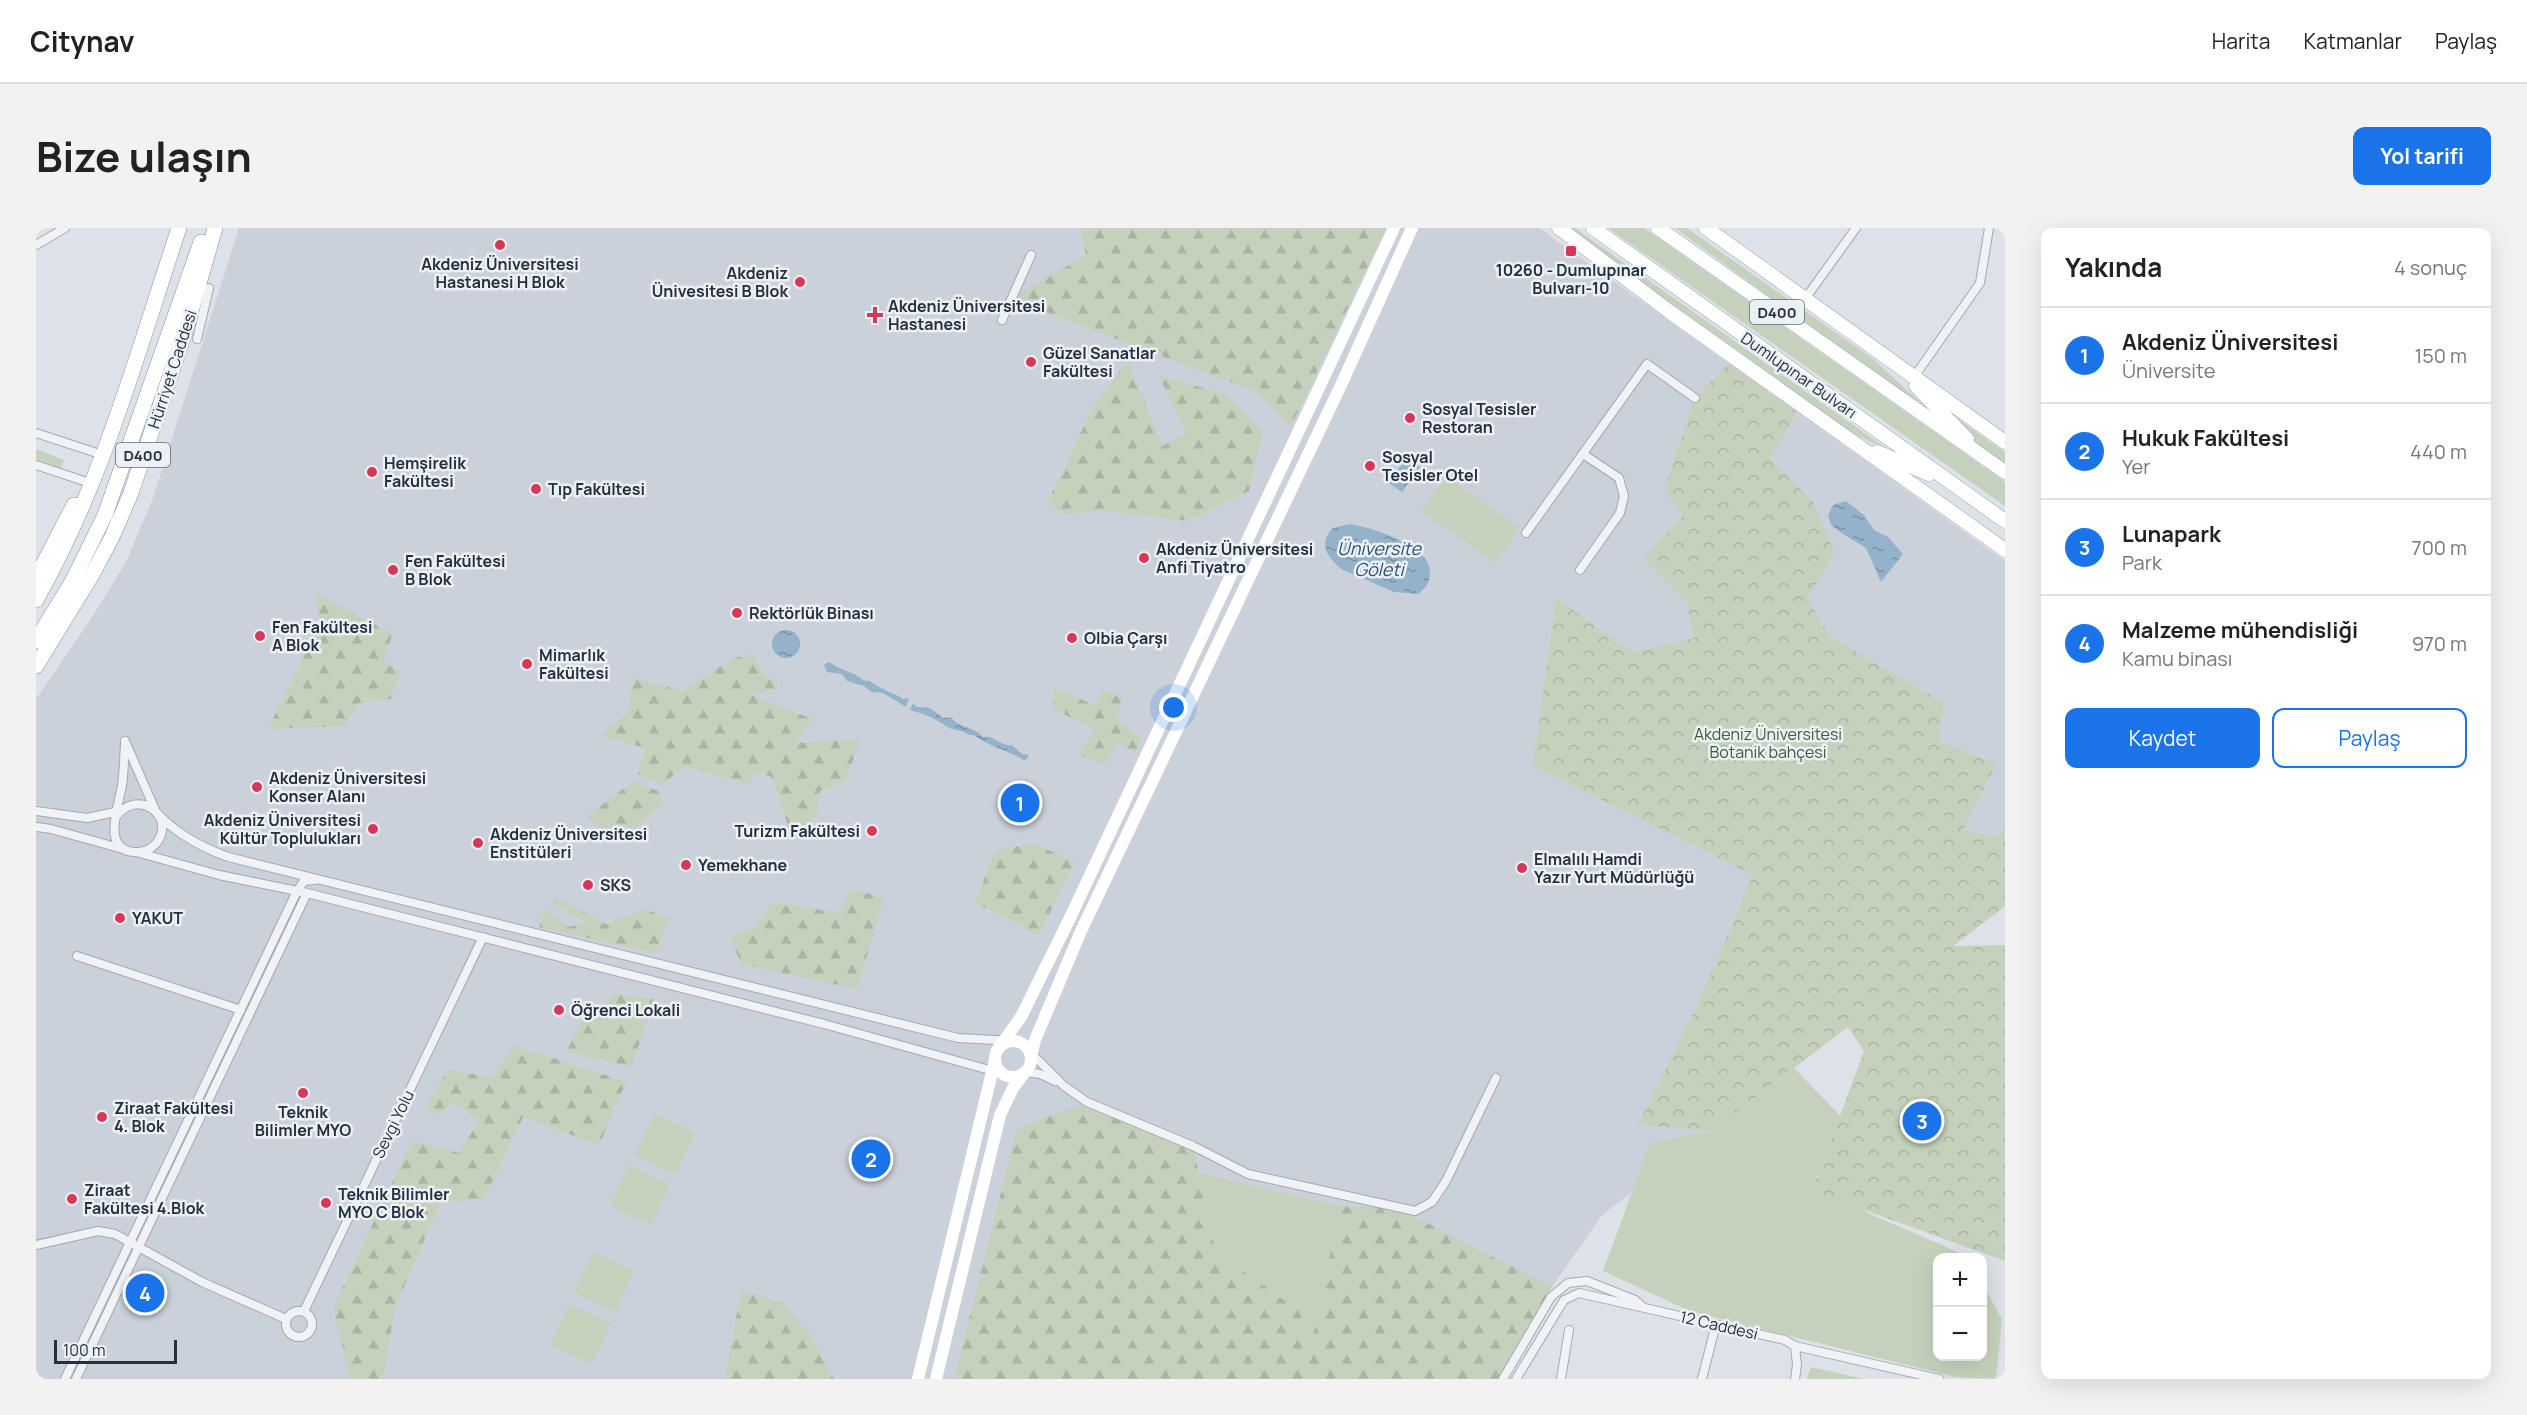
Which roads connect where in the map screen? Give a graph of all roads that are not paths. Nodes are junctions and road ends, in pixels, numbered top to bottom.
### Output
1 (65, 228) edge
2 (172, 228) edge
3 (179, 228) edge
4 (206, 228) edge
5 (215, 228) edge
6 (1394, 228) edge
7 (1412, 228) edge
8 (1559, 228) edge
9 (1593, 228) edge
10 (1658, 228) edge
11 (1706, 228) edge
12 (1856, 228) edge
13 (1989, 228) edge
14 (36, 232) edge
15 (39, 243) edge
16 (1030, 255) dead end
17 (209, 288) dead end
18 (1805, 299) junction
19 (1360, 301) junction
20 (1375, 309) junction
21 (1002, 320) dead end
22 (197, 339) dead end
23 (1889, 359) junction
24 (1914, 377) junction
25 (1695, 398) dead end
26 (36, 433) edge
27 (1853, 442) junction
28 (2005, 442) edge
29 (94, 452) junction
30 (1583, 454) junction
31 (1990, 462) junction
32 (36, 465) edge
33 (2005, 472) edge
34 (84, 481) junction
35 (1953, 484) junction
36 (1265, 500) junction
37 (1283, 508) junction
38 (2005, 521) edge
39 (1526, 533) dead end
40 (1989, 539) junction
41 (2005, 541) edge
42 (2005, 550) edge
43 (1580, 570) dead end
44 (36, 578) edge
45 (36, 600) edge
46 (36, 641) edge
47 (36, 666) edge
48 (36, 811) edge
49 (156, 812) junction
50 (118, 813) junction
51 (36, 827) edge
52 (132, 851) junction
53 (338, 883) junction
54 (297, 891) junction
55 (307, 893) junction
56 (483, 938) junction
57 (77, 956) dead end
58 (241, 1010) junction
59 (1030, 1053) junction
60 (1001, 1055) junction
61 (1025, 1072) junction
62 (1496, 1078) dead end
63 (1064, 1086) junction
64 (130, 1240) junction
65 (36, 1245) edge
66 (139, 1245) junction
67 (1643, 1306) junction
68 (304, 1311) junction
69 (286, 1319) junction
70 (1716, 1324) junction
71 (1569, 1330) dead end
72 (1795, 1346) junction
73 (65, 1379) edge
74 (76, 1379) edge
75 (918, 1379) edge
76 (936, 1379) edge
77 (1503, 1379) edge
78 (1516, 1379) edge
79 (1561, 1379) edge
80 (1702, 1379) edge
81 (1795, 1379) edge
82 (1939, 1379) edge

1 - 15 street
2 - 29 highway
3 - 45 highway
4 - 46 highway
5 - 47 highway, Hürriyet Caddesi / D400
6 - 19 street
7 - 20 street
8 - 27 main road
9 - 35 main road, Dumlupınar Bulvarı
10 - 31 main road, D400
11 - 18 main road
12 - 18 street
13 - 24 street
14 - 15 street
16 - 21 street
17 - 22 street
18 - 23 main road
19 - 20 street
19 - 36 street
20 - 37 street
23 - 24 main road
23 - 31 main road
24 - 28 main road
25 - 30 street
26 - 29 street
27 - 35 main road
27 - 40 main road
29 - 34 highway
30 - 39 street
30 - 43 street
31 - 33 main road, D400
32 - 34 street
34 - 44 highway
35 - 38 main road, Dumlupınar Bulvarı
36 - 37 street
36 - 60 street
37 - 59 street
40 - 41 main road
40 - 42 main road
48 - 50 street
49 - 50 street
49 - 50 street
49 - 52 street
49 - 53 street
50 - 52 street
51 - 52 street
52 - 54 street
53 - 54 street
53 - 60 street
54 - 55 street
54 - 58 street
55 - 56 street
55 - 66 street
56 - 60 street
56 - 68 street, Sevgi Yolu
57 - 58 street
58 - 64 street
59 - 60 street
59 - 61 street
59 - 63 street
60 - 61 street
60 - 75 street
61 - 63 street
61 - 76 street
62 - 63 street
64 - 65 street
64 - 66 street
64 - 73 street
66 - 69 street
66 - 74 street
67 - 70 street, 12 Caddesi
67 - 77 street
67 - 78 street
68 - 69 street
68 - 69 street
70 - 72 street, 12 Caddesi
70 - 80 street
71 - 79 street
72 - 81 street
72 - 82 street, 12 Caddesi

